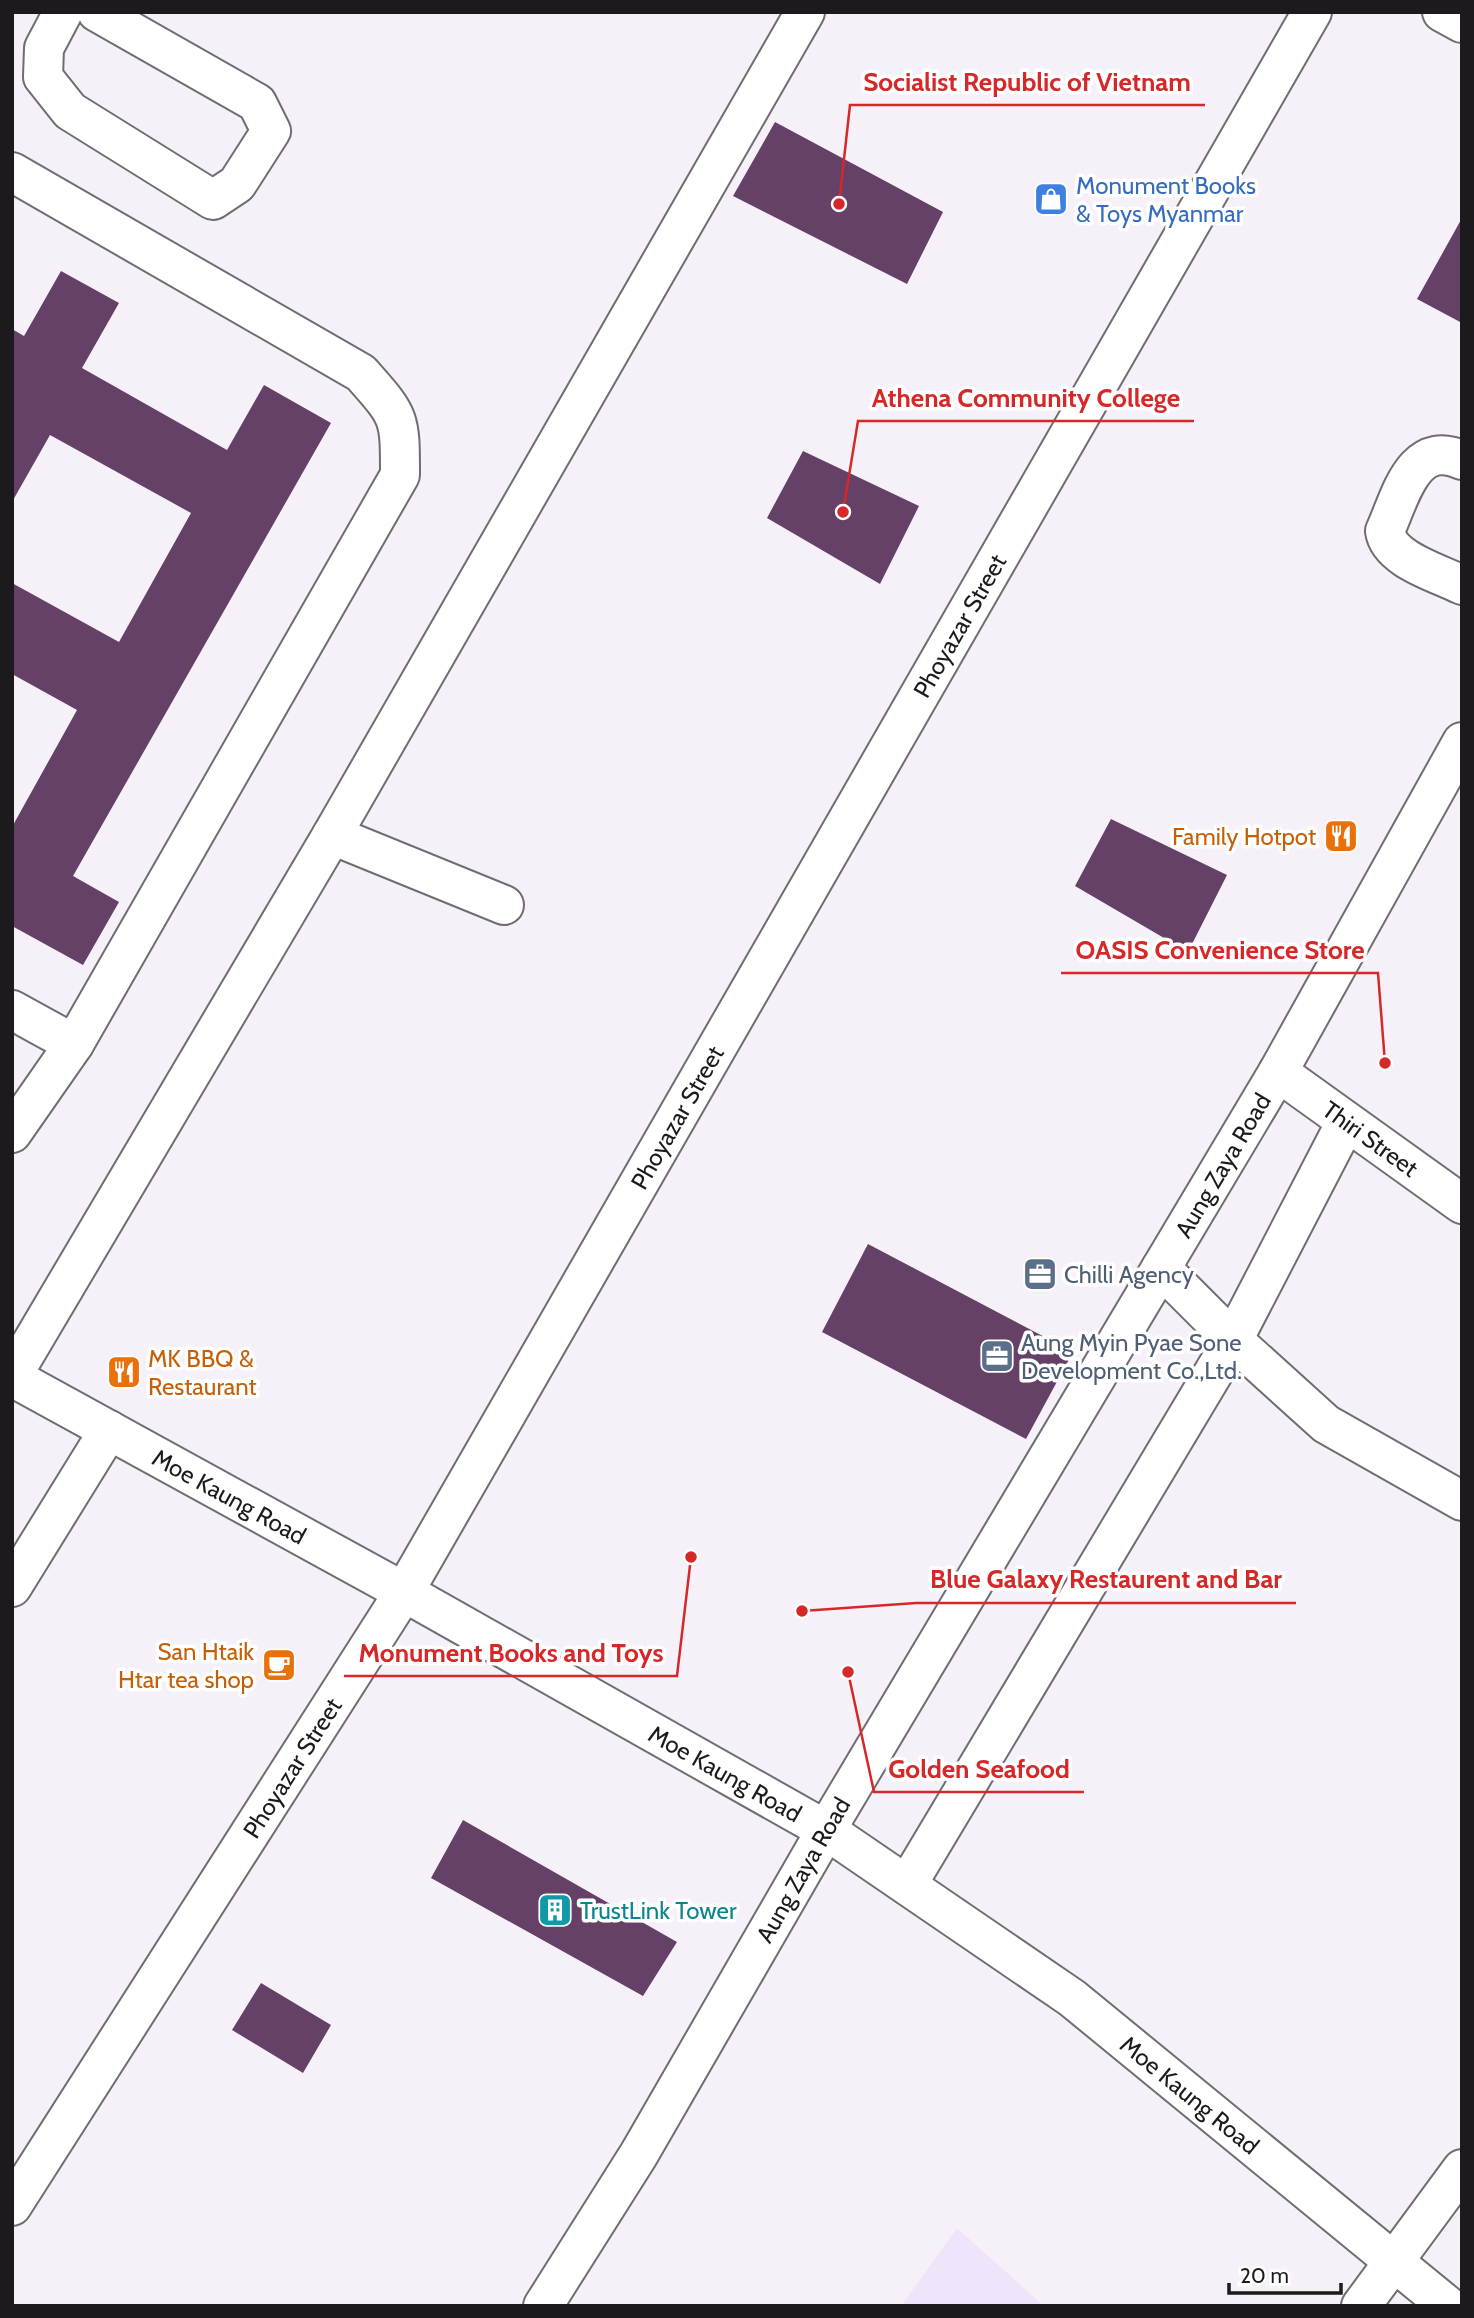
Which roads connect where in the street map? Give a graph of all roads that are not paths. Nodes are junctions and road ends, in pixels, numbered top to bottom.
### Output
1 (63, 12) edge
2 (97, 12) edge
3 (805, 12) edge
4 (1312, 12) edge
5 (1441, 12) edge
6 (1462, 23) edge
7 (12, 172) edge
8 (1462, 460) edge
9 (1462, 584) edge
10 (1457, 763) edge
11 (332, 835) junction
12 (504, 905) dead end
13 (12, 1010) edge
14 (74, 1044) junction
15 (1278, 1072) junction
16 (1346, 1122) junction
17 (12, 1133) edge
18 (1462, 1204) edge
19 (1161, 1268) junction
20 (1233, 1340) junction
21 (12, 1376) edge
22 (109, 1430) junction
23 (1462, 1502) edge
24 (12, 1587) edge
25 (404, 1592) junction
26 (826, 1829) junction
27 (907, 1885) junction
28 (1462, 2169) edge
29 (12, 2206) edge
30 (1394, 2262) junction
31 (543, 2306) edge
32 (1361, 2306) edge
33 (1448, 2306) edge

1 - 2 street
3 - 11 street
4 - 25 street, Phoyazar Street
5 - 6 street
7 - 14 street
8 - 9 street
10 - 15 street, Aung Zaya Road
11 - 12 street
11 - 21 street
13 - 14 street
14 - 17 street
15 - 16 street, Thiri Street
15 - 19 street, Aung Zaya Road
16 - 18 street, Thiri Street
16 - 20 street
19 - 20 street
19 - 26 street, Aung Zaya Road
20 - 23 street
20 - 27 street
21 - 22 street, Moe Kaung Road
22 - 24 street
22 - 25 street, Moe Kaung Road
25 - 26 street, Moe Kaung Road
25 - 29 street, Phoyazar Street
26 - 27 street, Moe Kaung Road
26 - 31 street, Aung Zaya Road
27 - 30 street, Moe Kaung Road
28 - 30 street
30 - 32 street
30 - 33 street, Moe Kaung Road

